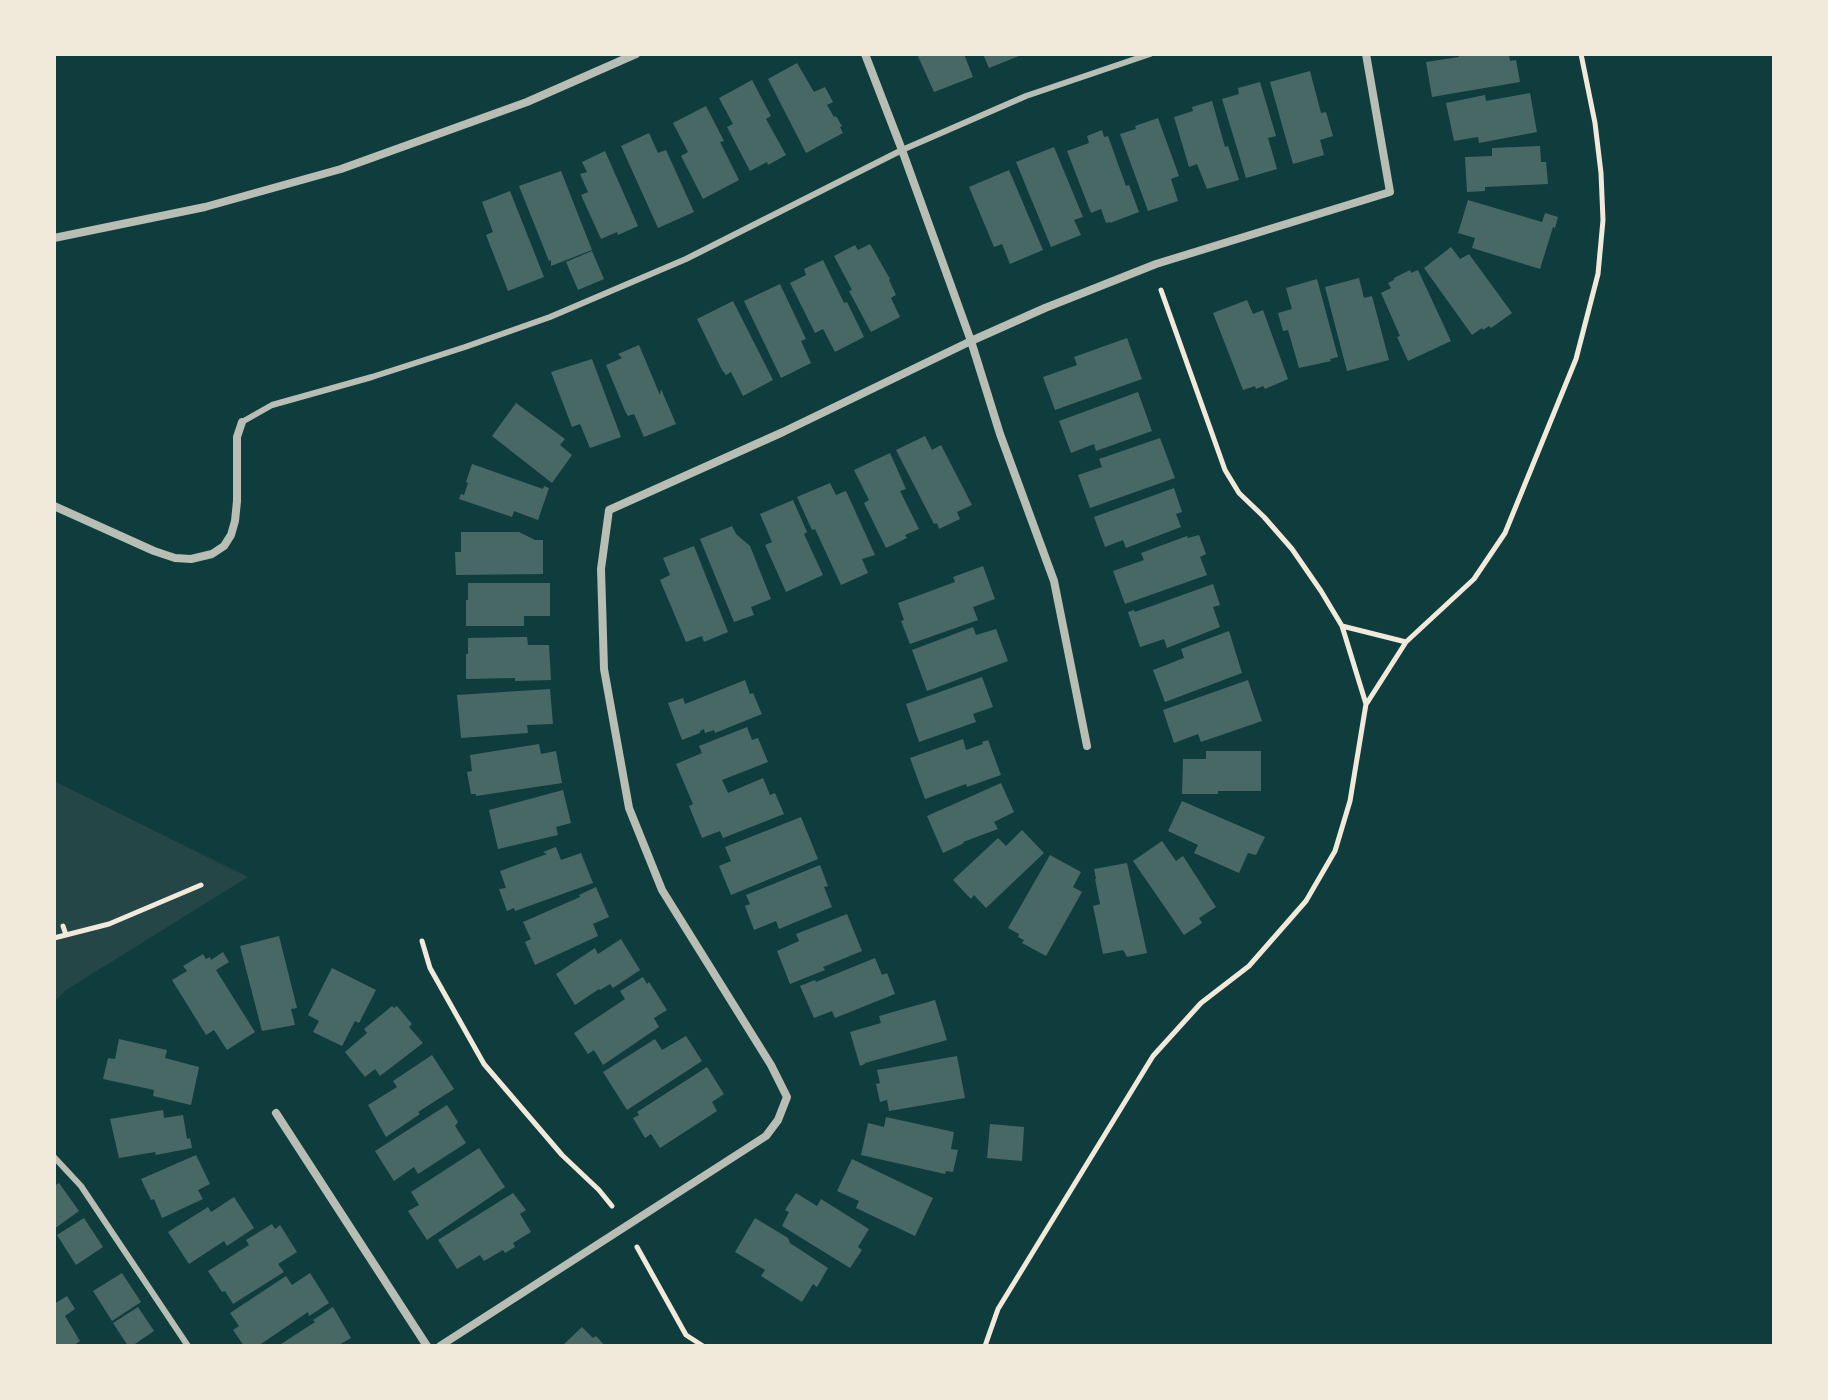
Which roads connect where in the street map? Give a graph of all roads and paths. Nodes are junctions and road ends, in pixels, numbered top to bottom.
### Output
1 (636, 54) edge
2 (865, 54) edge
3 (1150, 54) edge
4 (1366, 54) edge
5 (1581, 54) edge
6 (902, 150) junction
7 (54, 238) edge
8 (1161, 290) dead end
9 (971, 341) junction
10 (242, 422) joint
11 (54, 506) edge
12 (1342, 626) junction
13 (1406, 642) junction
14 (1366, 704) junction
15 (1087, 746) dead end
16 (201, 885) dead end
17 (63, 926) dead end
18 (66, 935) junction
19 (54, 938) edge
20 (422, 941) dead end
21 (276, 1113) dead end
22 (54, 1157) edge
23 (612, 1206) dead end
24 (637, 1247) dead end
25 (188, 1346) edge
26 (427, 1346) edge
27 (440, 1346) edge
28 (703, 1346) edge
29 (985, 1346) edge

1 - 7 street
2 - 6 street
3 - 6 lane
4 - 9 street
5 - 13 path
6 - 9 street
6 - 10 lane
8 - 12 path
9 - 15 street
9 - 27 street
10 - 11 street
12 - 13 path
12 - 14 path
13 - 14 path
14 - 29 path
16 - 18 path
17 - 18 path
18 - 19 path
20 - 23 path
21 - 26 street
22 - 25 lane
24 - 28 path

